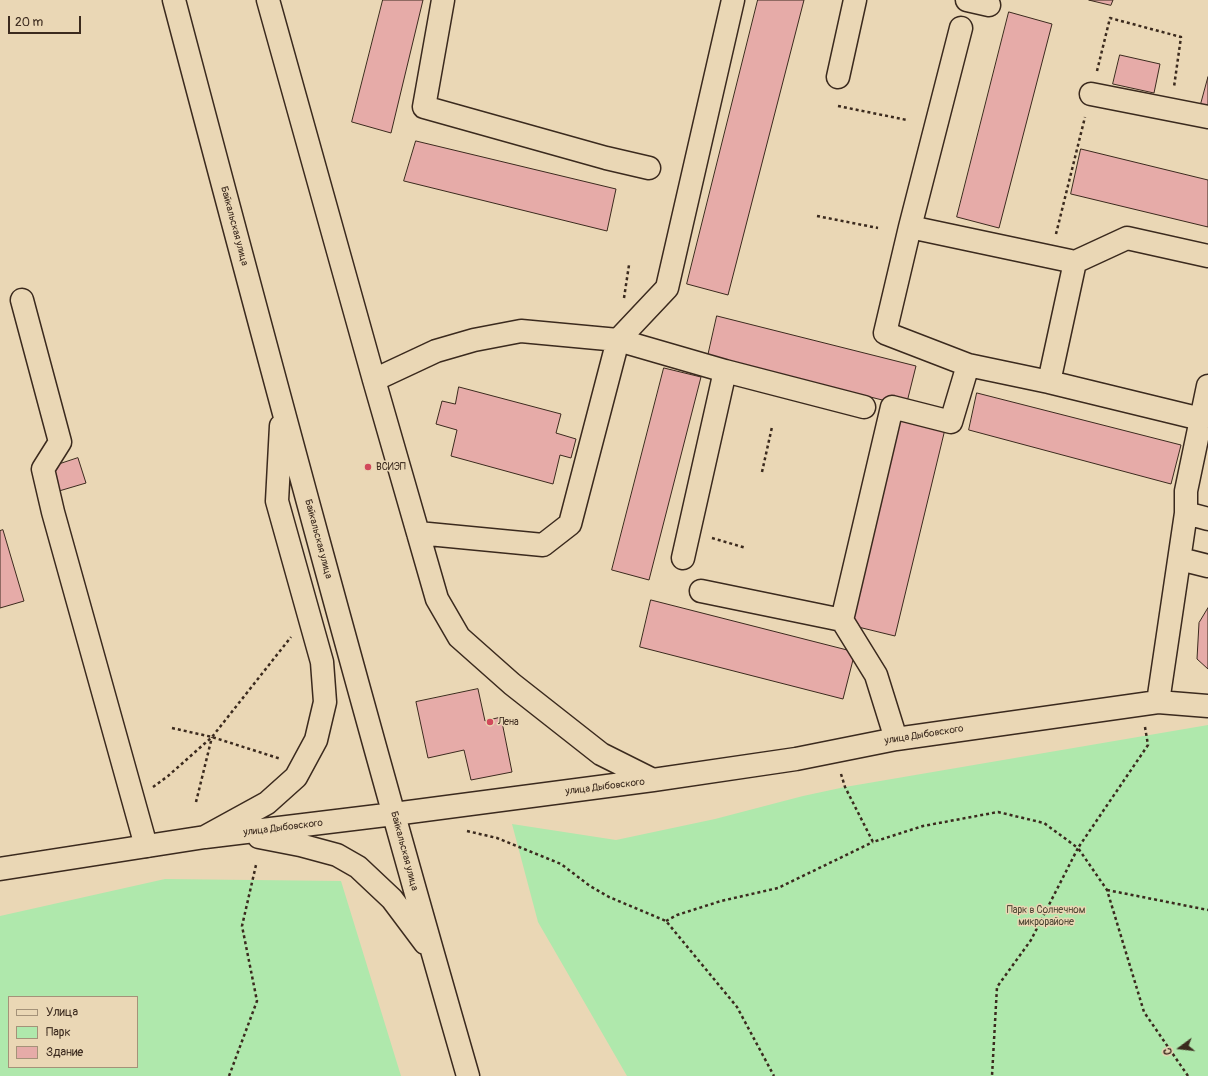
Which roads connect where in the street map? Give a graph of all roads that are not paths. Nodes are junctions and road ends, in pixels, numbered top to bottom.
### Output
1 (174, 0) edge
2 (268, 0) edge
3 (443, 0) edge
4 (732, 0) edge
5 (856, 0) edge
6 (966, 0) edge
7 (989, 5) dead end
8 (961, 28) dead end
9 (838, 77) dead end
10 (1091, 94) road end
11 (1208, 117) edge
12 (649, 168) dead end
13 (910, 227) junction
14 (1208, 256) edge
15 (1075, 262) junction
16 (22, 300) dead end
17 (618, 340) junction
18 (968, 365) junction
19 (725, 371) junction
20 (374, 380) junction
21 (1049, 382) junction
22 (1208, 386) edge
23 (282, 408) junction
24 (864, 408) dead end
25 (1201, 419) junction
26 (1186, 513) junction
27 (1208, 519) edge
28 (418, 533) junction
29 (683, 558) dead end
30 (1180, 559) junction
31 (1208, 566) edge
32 (701, 591) dead end
33 (842, 620) junction
34 (1150, 703) junction
35 (1208, 706) edge
36 (896, 739) junction
37 (653, 780) junction
38 (394, 814) junction
39 (238, 834) junction
40 (205, 837) junction
41 (146, 846) junction
42 (0, 868) edge
43 (433, 954) junction
44 (468, 1076) edge

1 - 23 main road, Байкальская улица
2 - 20 main road
3 - 12 main road
4 - 17 main road
5 - 9 main road
6 - 7 main road
8 - 13 main road
10 - 11 main road
13 - 15 main road
13 - 18 main road
14 - 15 main road
15 - 21 main road
16 - 41 main road
17 - 19 main road
17 - 20 main road
17 - 28 main road
18 - 21 main road
18 - 33 main road
19 - 24 main road
19 - 29 main road
20 - 28 main road
21 - 25 main road
22 - 25 main road
23 - 38 main road, Байкальская улица
23 - 40 main road
25 - 26 main road
26 - 27 main road
26 - 30 main road
28 - 37 main road
30 - 31 main road
30 - 34 main road
32 - 33 main road
33 - 36 main road
34 - 35 main road, улица Дыбовского
34 - 36 main road, улица Дыбовского
36 - 37 main road, улица Дыбовского
37 - 38 main road, улица Дыбовского
38 - 39 main road, улица Дыбовского
38 - 43 main road, Байкальская улица
39 - 40 main road, улица Дыбовского
39 - 43 main road
40 - 41 main road, улица Дыбовского
41 - 42 main road, улица Дыбовского
43 - 44 main road, Байкальская улица

